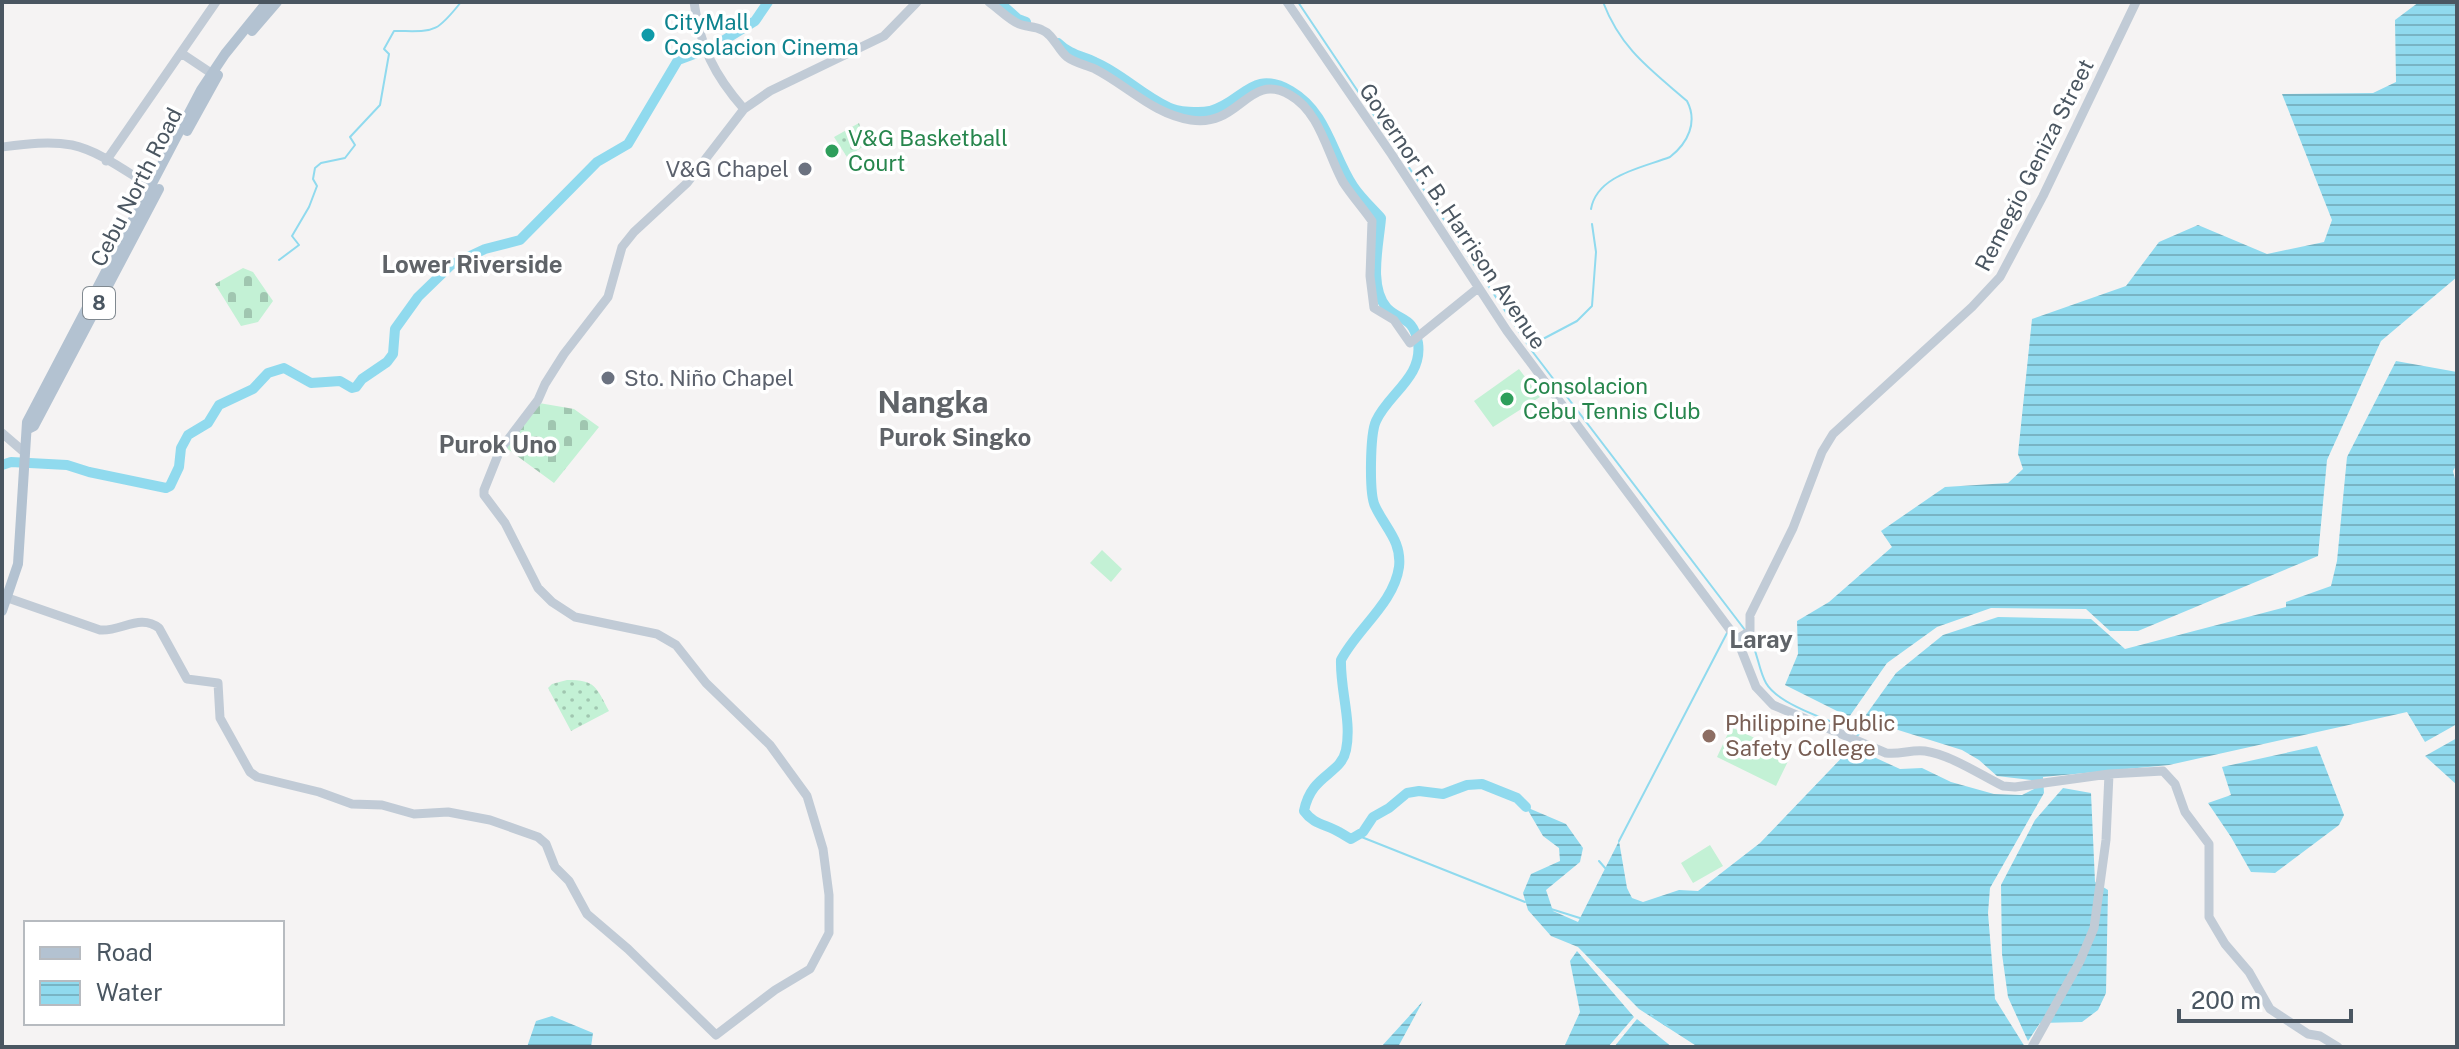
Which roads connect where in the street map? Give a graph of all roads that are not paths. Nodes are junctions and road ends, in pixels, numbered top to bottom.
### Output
1 (216, 2) edge
2 (267, 2) edge
3 (277, 2) edge
4 (691, 2) edge
5 (917, 2) edge
6 (989, 2) edge
7 (1287, 2) edge
8 (2136, 2) edge
9 (181, 53) junction
10 (214, 76) junction
11 (744, 109) junction
12 (2, 147) edge
13 (106, 161) junction
14 (152, 187) junction
15 (1478, 288) junction
16 (28, 429) junction
17 (2, 433) edge
18 (24, 459) junction
19 (8, 598) junction
20 (2, 611) edge
21 (1743, 635) junction
22 (2109, 774) junction
23 (2032, 1047) edge
24 (2338, 1047) edge

1 - 9 street
2 - 10 main road, Cebu North Road / 8
3 - 10 main road, Cebu North Road / 8
4 - 11 street
5 - 11 street
6 - 15 street
7 - 15 street, Governor F. B. Harrison Avenue
8 - 21 street, Remegio Geniza Street
9 - 10 street
9 - 13 street
10 - 14 main road, Cebu North Road / 8
10 - 16 main road, Cebu North Road / 8
11 - 19 street
12 - 13 street
13 - 14 street
14 - 16 main road, Cebu North Road / 8
15 - 21 street, Governor F. B. Harrison Avenue
16 - 18 main road, 8
17 - 18 street
18 - 19 main road, 8
19 - 20 main road, 8
21 - 22 street, Governor F. B. Harrison Avenue
22 - 23 street
22 - 24 street, Governor F. B. Harrison Avenue

